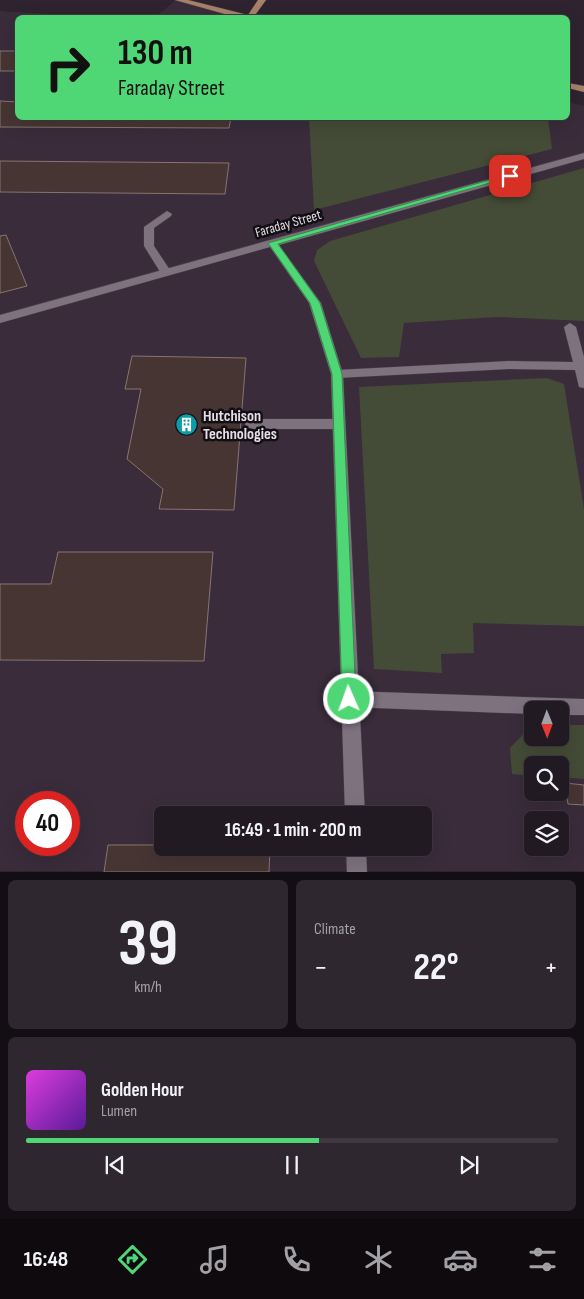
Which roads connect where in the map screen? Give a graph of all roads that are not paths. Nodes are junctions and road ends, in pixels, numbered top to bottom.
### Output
1 (179, 0) edge
2 (262, 0) edge
3 (242, 15) edge
4 (251, 15) edge
5 (570, 86) edge
6 (584, 90) edge
7 (584, 156) edge
8 (167, 214) dead end
9 (272, 243) junction
10 (166, 273) junction
11 (0, 319) edge
12 (570, 327) dead end
13 (580, 366) junction
14 (337, 374) junction
15 (584, 384) edge
16 (252, 424) dead end
17 (338, 424) junction
18 (349, 699) junction
19 (584, 707) edge
20 (354, 806) edge
21 (356, 856) edge
22 (357, 872) edge

1 - 3 main road
2 - 4 main road
5 - 6 main road
7 - 9 street, Faraday Street
8 - 10 street
9 - 10 street, Faraday Street
9 - 14 street
10 - 11 street, Faraday Street
12 - 13 street
13 - 14 lane
13 - 15 lane
14 - 17 street
16 - 17 street
17 - 18 street
18 - 19 street
18 - 20 street
21 - 22 street

